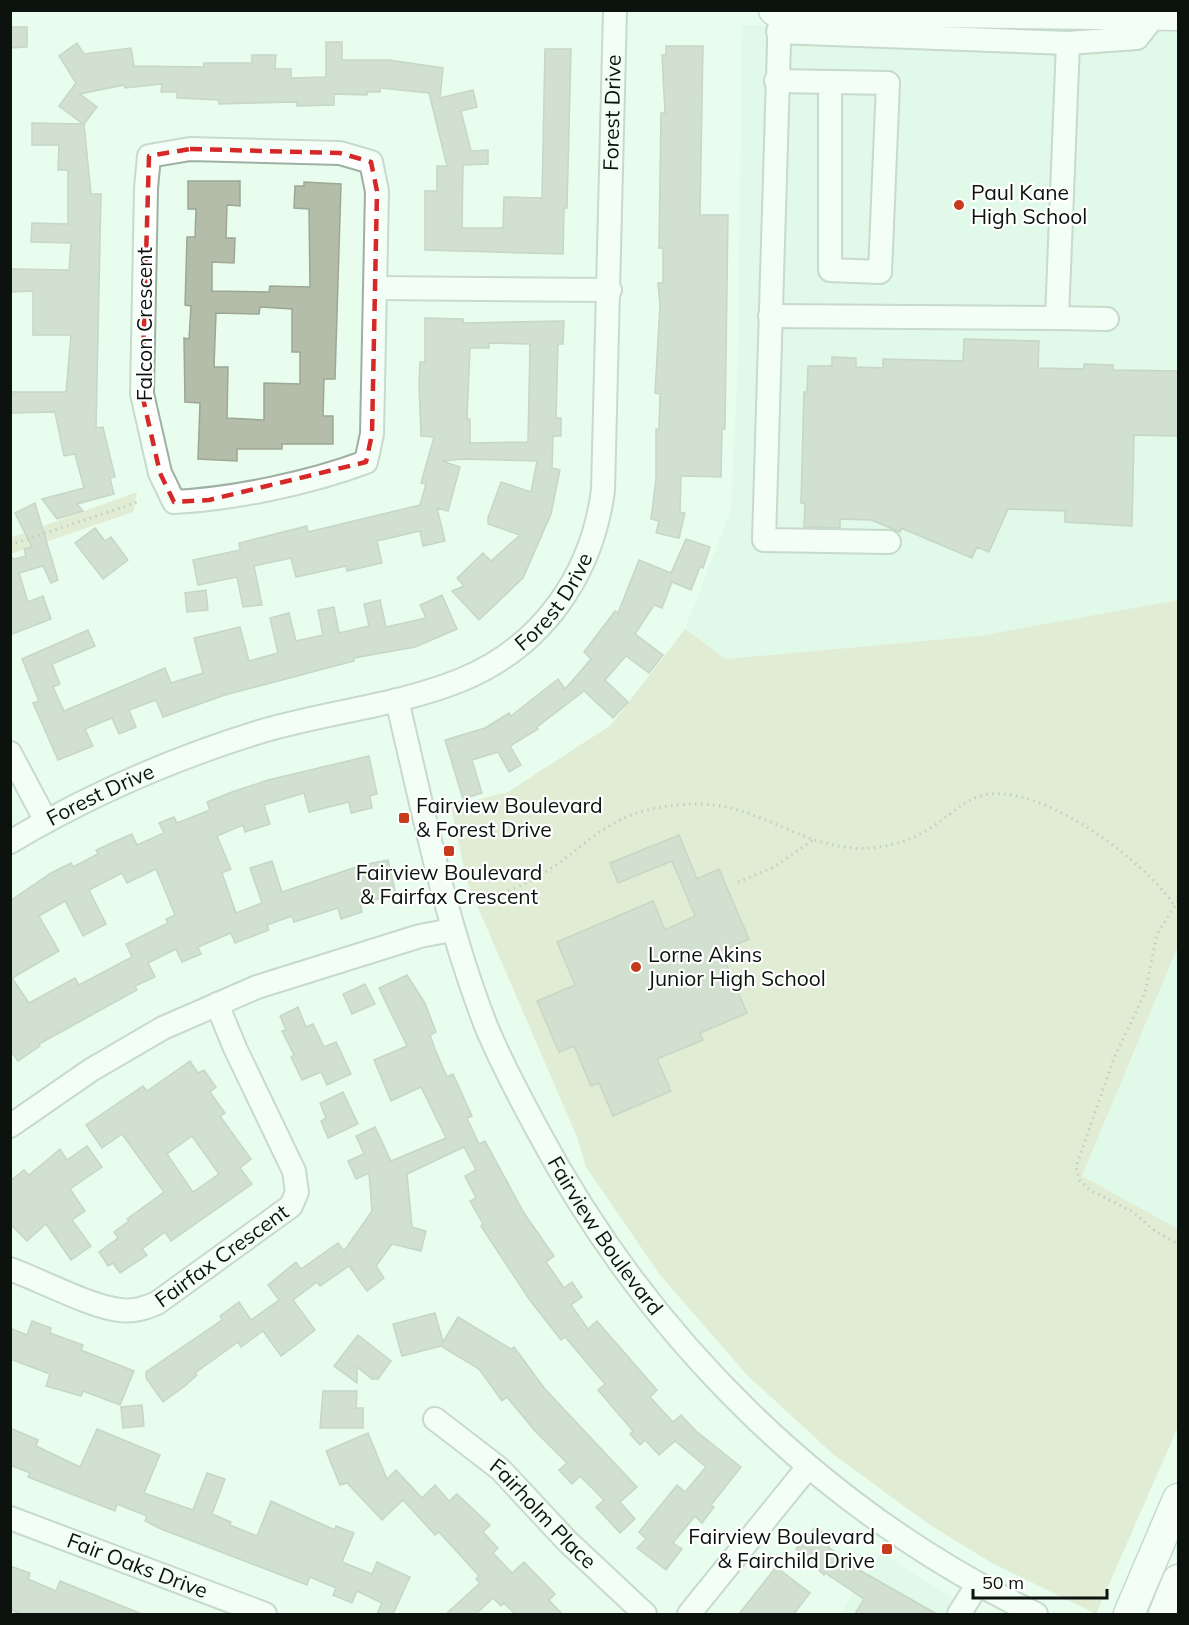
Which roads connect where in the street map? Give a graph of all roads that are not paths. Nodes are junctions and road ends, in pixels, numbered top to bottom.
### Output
1 (615, 10) edge
2 (1167, 14) edge
3 (777, 18) edge
4 (1068, 43) junction
5 (776, 81) junction
6 (830, 82) junction
7 (375, 288) junction
8 (610, 290) junction
9 (770, 316) junction
10 (1057, 318) junction
11 (1107, 319) dead end
12 (889, 542) dead end
13 (397, 700) junction
14 (10, 753) edge
15 (46, 821) junction
16 (10, 842) edge
17 (452, 930) junction
18 (217, 1004) junction
19 (10, 1126) edge
20 (10, 1269) edge
21 (435, 1419) dead end
22 (808, 1467) junction
23 (1179, 1499) edge
24 (10, 1518) edge
25 (1179, 1580) edge
26 (978, 1584) junction
27 (265, 1614) edge
28 (645, 1614) edge
29 (689, 1614) edge
30 (959, 1614) edge
31 (1036, 1614) edge
32 (1129, 1614) edge
33 (1164, 1614) edge

1 - 8 street, Forest Drive
2 - 3 main road
2 - 4 street
3 - 4 street
3 - 5 street
4 - 10 street
5 - 6 street
5 - 9 street
6 - 6 street
7 - 7 street, Falcon Crescent
7 - 8 street
8 - 13 street, Forest Drive
9 - 10 street
9 - 12 street
10 - 11 street
13 - 15 street, Forest Drive
13 - 17 street, Fairview Boulevard
14 - 15 street
15 - 16 street, Forest Drive
17 - 18 street
17 - 22 street, Fairview Boulevard
18 - 19 street
18 - 20 street, Fairfax Crescent
21 - 28 street, Fairholm Place
22 - 26 street, Fairview Boulevard
22 - 29 street
23 - 32 main road
24 - 27 street, Fair Oaks Drive
25 - 33 main road
26 - 30 street
26 - 31 street, Fairview Boulevard

